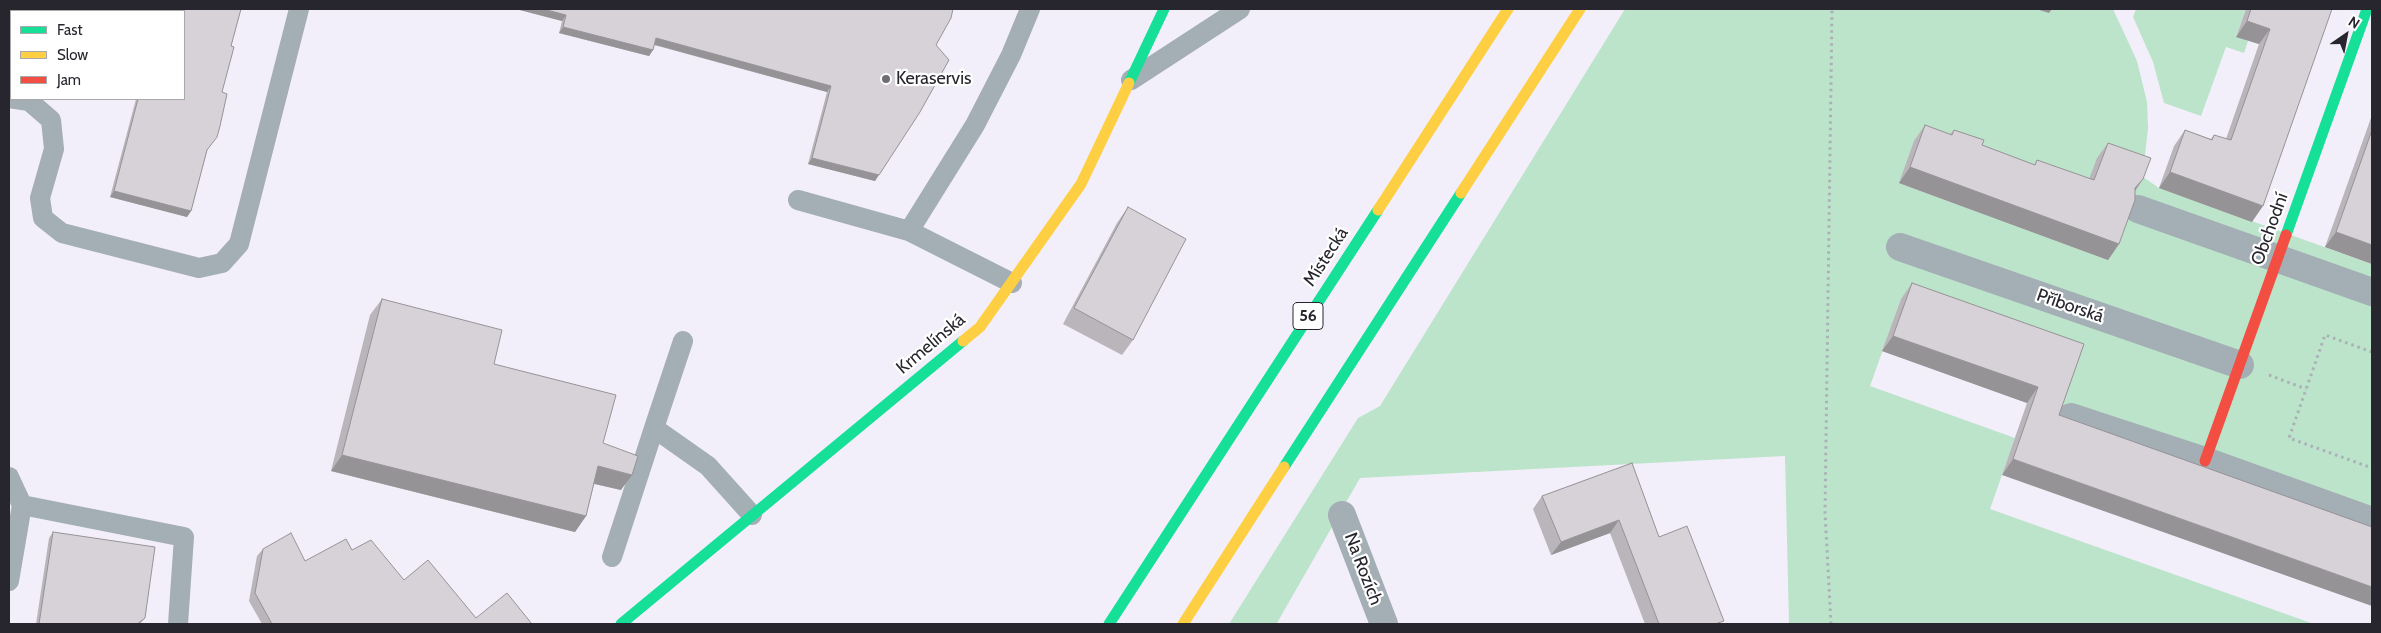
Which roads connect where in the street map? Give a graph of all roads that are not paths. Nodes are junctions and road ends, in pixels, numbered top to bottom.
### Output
1 (299, 9) edge
2 (1030, 9) edge
3 (1164, 9) edge
4 (1240, 9) edge
5 (1508, 9) edge
6 (1580, 9) edge
7 (2367, 9) edge
8 (1131, 80) junction
9 (22, 100) edge
10 (798, 200) dead end
11 (2138, 208) edge
12 (909, 231) junction
13 (1900, 247) dead end
14 (2278, 259) junction
15 (1012, 283) junction
16 (2372, 292) edge
17 (683, 341) dead end
18 (2240, 365) junction
19 (2070, 417) edge
20 (654, 428) junction
21 (2205, 461) junction
22 (9, 477) edge
23 (22, 505) junction
24 (752, 515) junction
25 (1342, 515) dead end
26 (2372, 521) edge
27 (612, 557) dead end
28 (9, 581) edge
29 (178, 624) edge
30 (621, 624) edge
31 (1109, 624) edge
32 (1183, 624) edge
33 (1384, 624) edge

1 - 9 lane
2 - 12 lane
3 - 8 main road, Krmelínská
4 - 8 lane
5 - 31 main road, Místecká / 56
6 - 32 main road
7 - 14 main road, Obchodní
8 - 15 main road, Krmelínská
10 - 12 lane
11 - 14 street
12 - 15 lane
13 - 18 street, Příborská
14 - 16 street
14 - 18 main road, Obchodní
15 - 24 main road, Krmelínská
17 - 20 lane
18 - 21 main road, Obchodní
19 - 21 street
20 - 24 lane
20 - 27 lane
21 - 26 street
22 - 23 lane
23 - 28 lane
23 - 29 lane
24 - 30 main road, Krmelínská
25 - 33 street, Na Rozích

